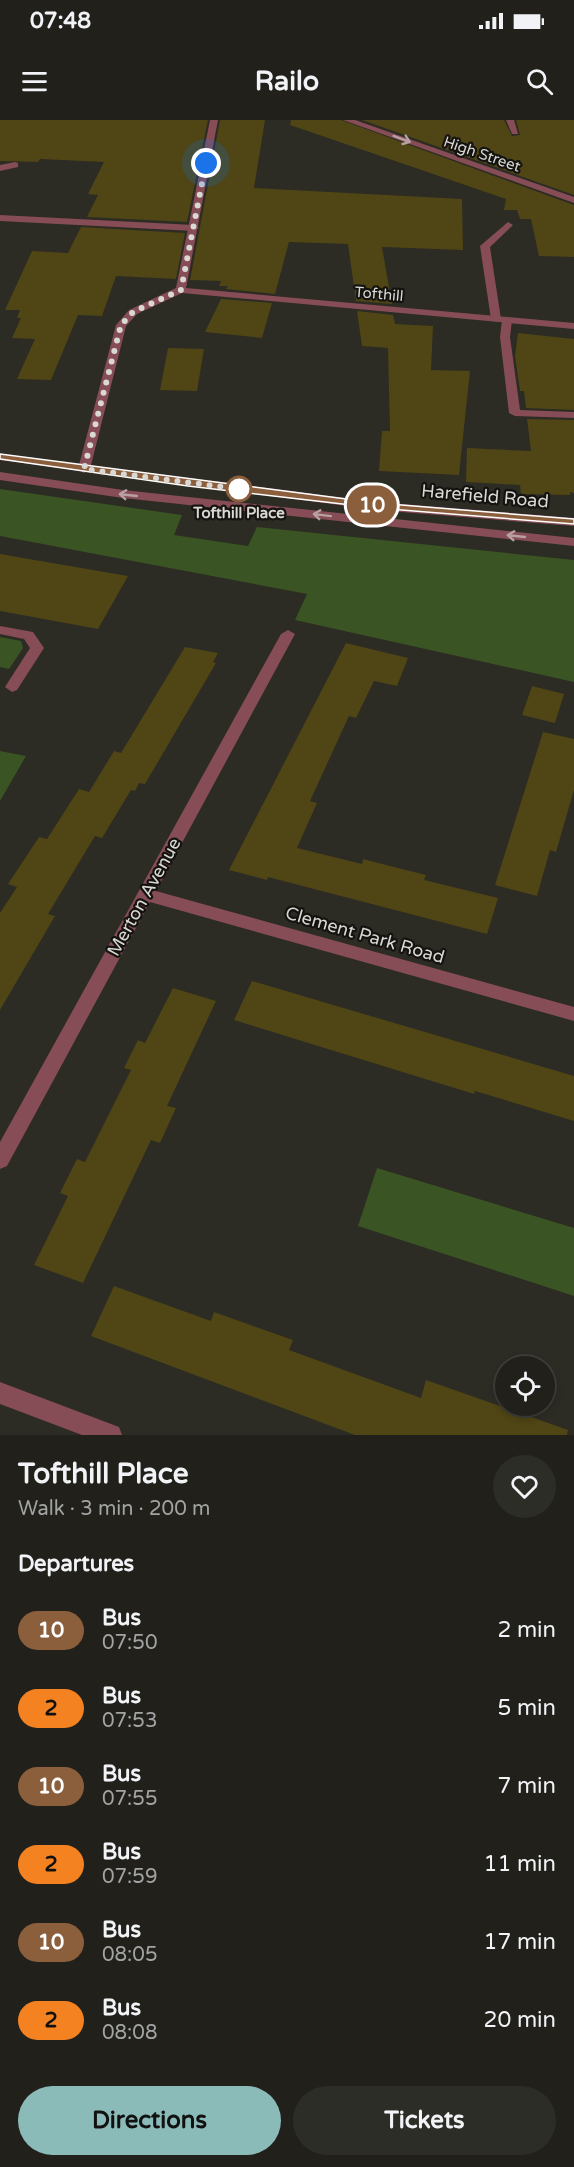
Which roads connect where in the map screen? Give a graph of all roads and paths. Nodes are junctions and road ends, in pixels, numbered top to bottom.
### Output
1 (214, 120) edge
2 (347, 120) edge
3 (510, 120) edge
4 (515, 132) dead end
5 (15, 165) dead end
6 (0, 168) edge
7 (574, 200) edge
8 (0, 218) edge
9 (508, 225) dead end
10 (194, 228) junction
11 (181, 290) junction
12 (501, 320) junction
13 (574, 326) edge
14 (574, 415) edge
15 (0, 457) edge
16 (84, 469) junction
17 (0, 476) edge
18 (574, 522) edge
19 (574, 542) edge
20 (0, 630) edge
21 (288, 634) dead end
22 (12, 687) dead end
23 (145, 894) junction
24 (574, 1014) edge
25 (0, 1160) edge
26 (0, 1392) edge
27 (111, 1435) edge

1 - 10 street
2 -> 7 street, High Street
3 - 4 street
5 - 6 street
8 - 10 street
9 - 12 street
10 - 11 street
11 - 12 street, Tofthill
11 - 16 street
12 - 13 street, Tofthill
12 - 14 street
15 - 16 street, Harefield Road
16 - 18 street, Harefield Road
19 -> 17 street, Harefield Road
20 - 22 street
21 - 23 street, Merton Avenue
23 - 24 street, Clement Park Road
23 - 25 street, Merton Avenue
26 - 27 street

